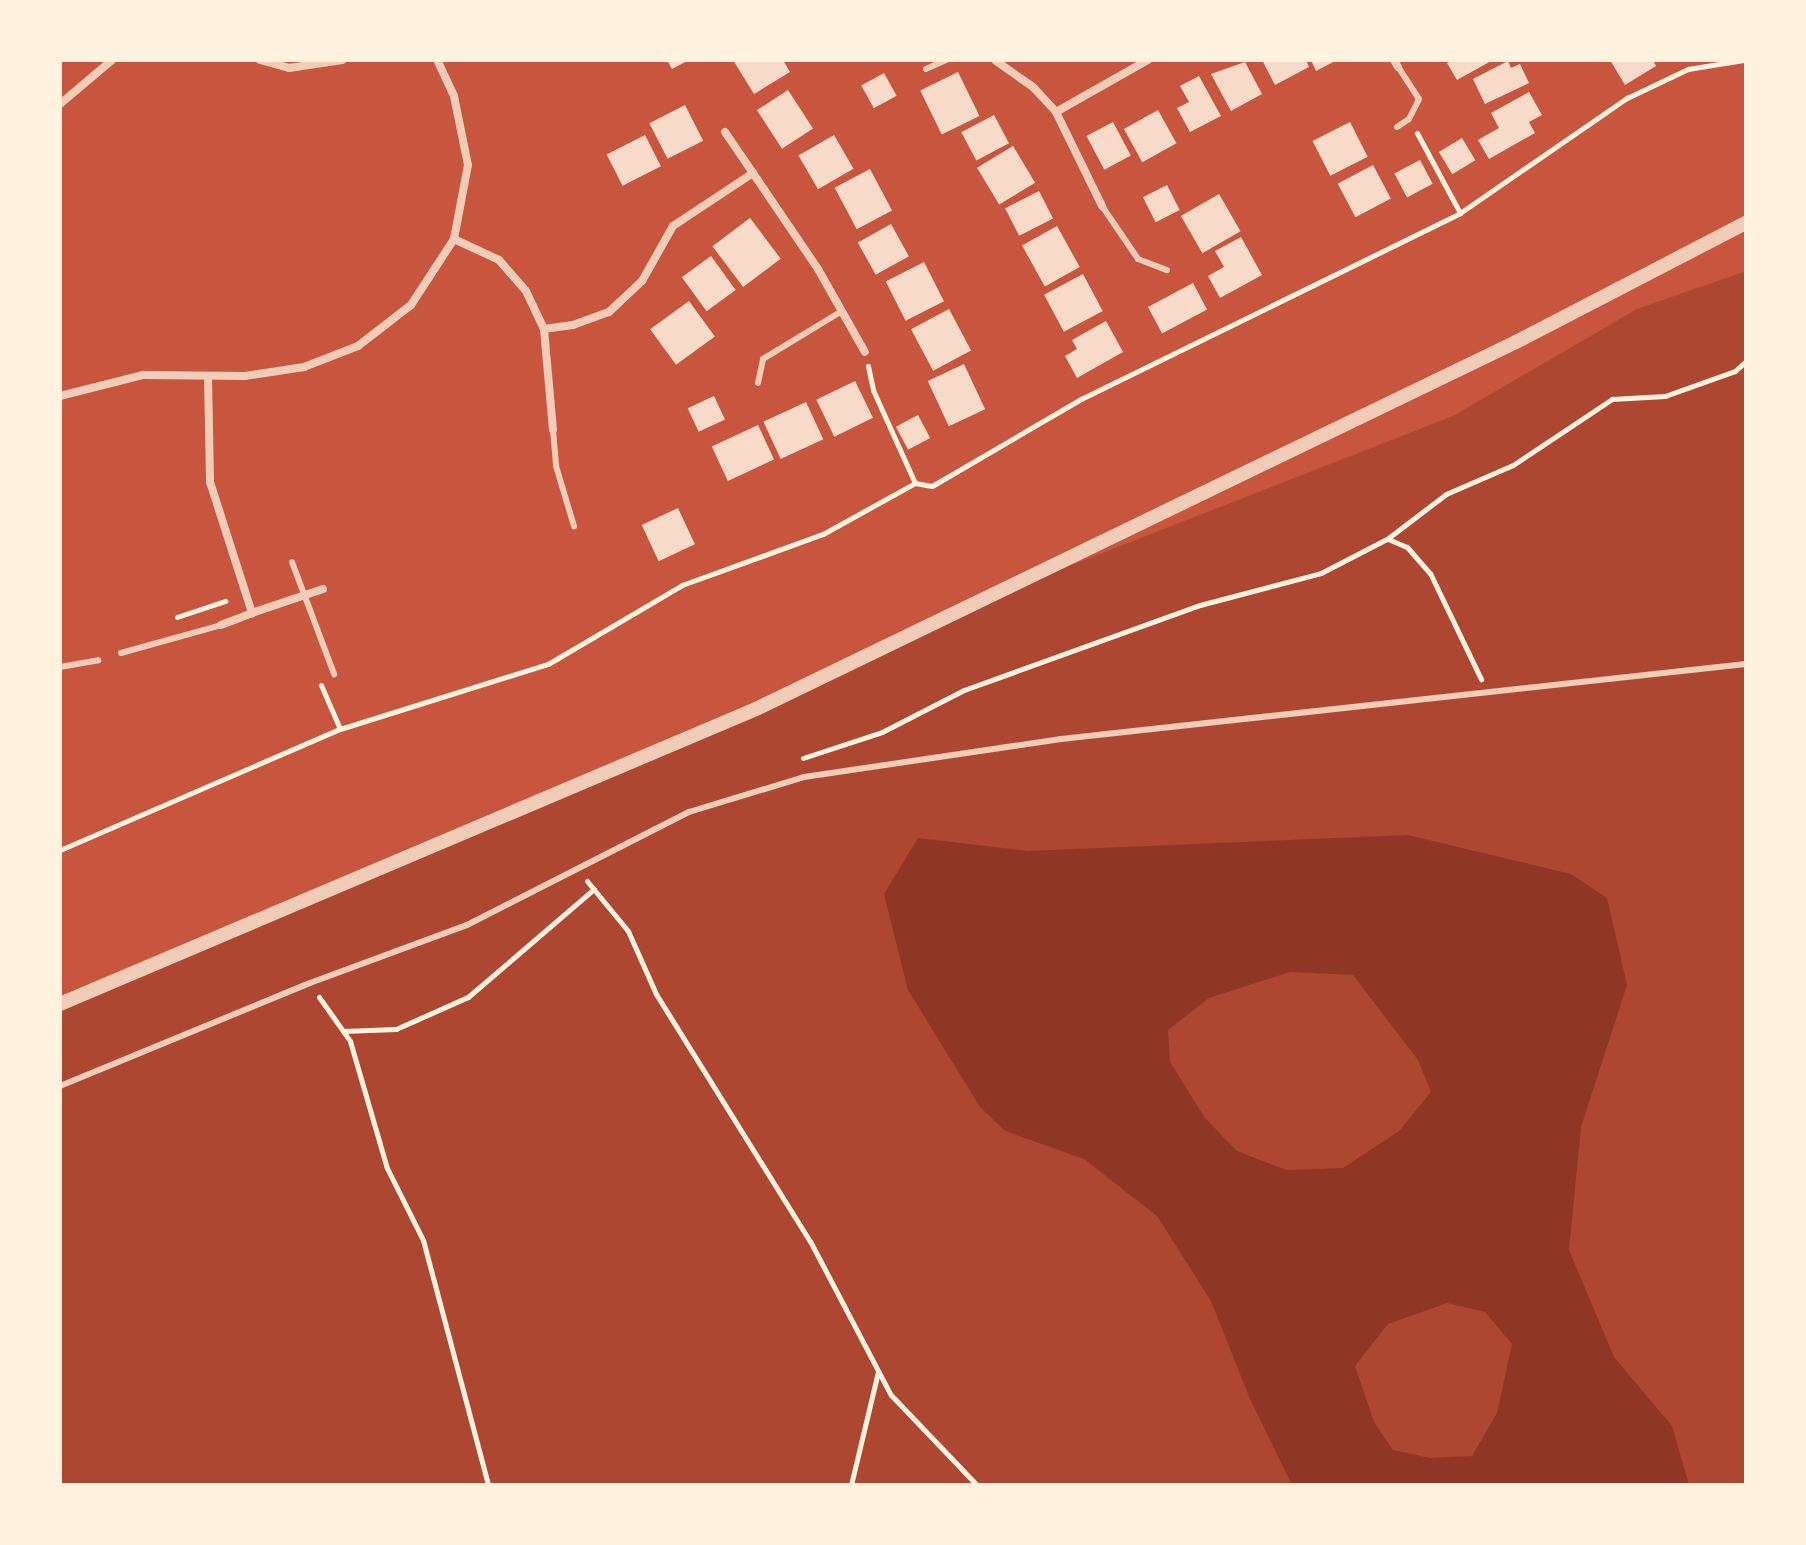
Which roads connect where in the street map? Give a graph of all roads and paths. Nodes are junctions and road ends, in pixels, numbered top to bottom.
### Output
1 (112, 60) edge
2 (260, 60) edge
3 (342, 60) edge
4 (437, 60) edge
5 (946, 60) edge
6 (994, 60) edge
7 (1148, 60) edge
8 (1743, 60) edge
9 (1396, 64) edge
10 (926, 69) dead end
11 (60, 104) edge
12 (1056, 112) junction
13 (1409, 119) junction
14 (1397, 127) dead end
15 (725, 132) dead end
16 (753, 173) junction
17 (1102, 206) joint
18 (1460, 213) junction
19 (1746, 223) edge
20 (454, 239) junction
21 (1167, 270) dead end
22 (842, 311) junction
23 (544, 329) junction
24 (865, 352) joint
25 (1746, 361) edge
26 (208, 376) junction
27 (758, 383) dead end
28 (60, 396) edge
29 (553, 430) joint
30 (915, 483) junction
31 (574, 526) dead end
32 (1387, 539) junction
33 (292, 562) dead end
34 (323, 589) dead end
35 (305, 596) junction
36 (252, 613) junction
37 (221, 625) joint
38 (121, 653) dead end
39 (98, 660) dead end
40 (1746, 664) edge
41 (60, 667) edge
42 (334, 674) dead end
43 (1486, 695) junction
44 (792, 762) dead end
45 (60, 850) edge
46 (579, 871) junction
47 (594, 889) junction
48 (310, 983) junction
49 (60, 1004) edge
50 (343, 1031) junction
51 (60, 1086) edge
52 (878, 1371) junction
53 (488, 1485) edge
54 (851, 1485) edge
55 (977, 1485) edge

1 - 11 street
2 - 3 street
4 - 20 street
5 - 10 lane
6 - 12 street
7 - 12 street
8 - 18 path
9 - 13 lane
12 - 17 street
13 - 14 lane
13 - 18 path
15 - 16 street
16 - 22 street
16 - 23 street
17 - 21 lane
18 - 30 path
19 - 49 street
20 - 23 street
20 - 26 street
22 - 24 street
22 - 27 lane
23 - 29 street
24 - 30 path
25 - 32 path
26 - 28 street
26 - 36 street
29 - 31 lane
30 - 45 path
32 - 43 path
32 - 44 path
33 - 35 lane
34 - 35 street
35 - 36 street
35 - 42 lane
36 - 37 street
37 - 38 lane
39 - 41 lane
40 - 43 lane
43 - 46 lane
46 - 47 path
46 - 48 lane
47 - 50 path
47 - 52 path
48 - 50 path
48 - 51 lane
50 - 53 path
52 - 54 path
52 - 55 path

